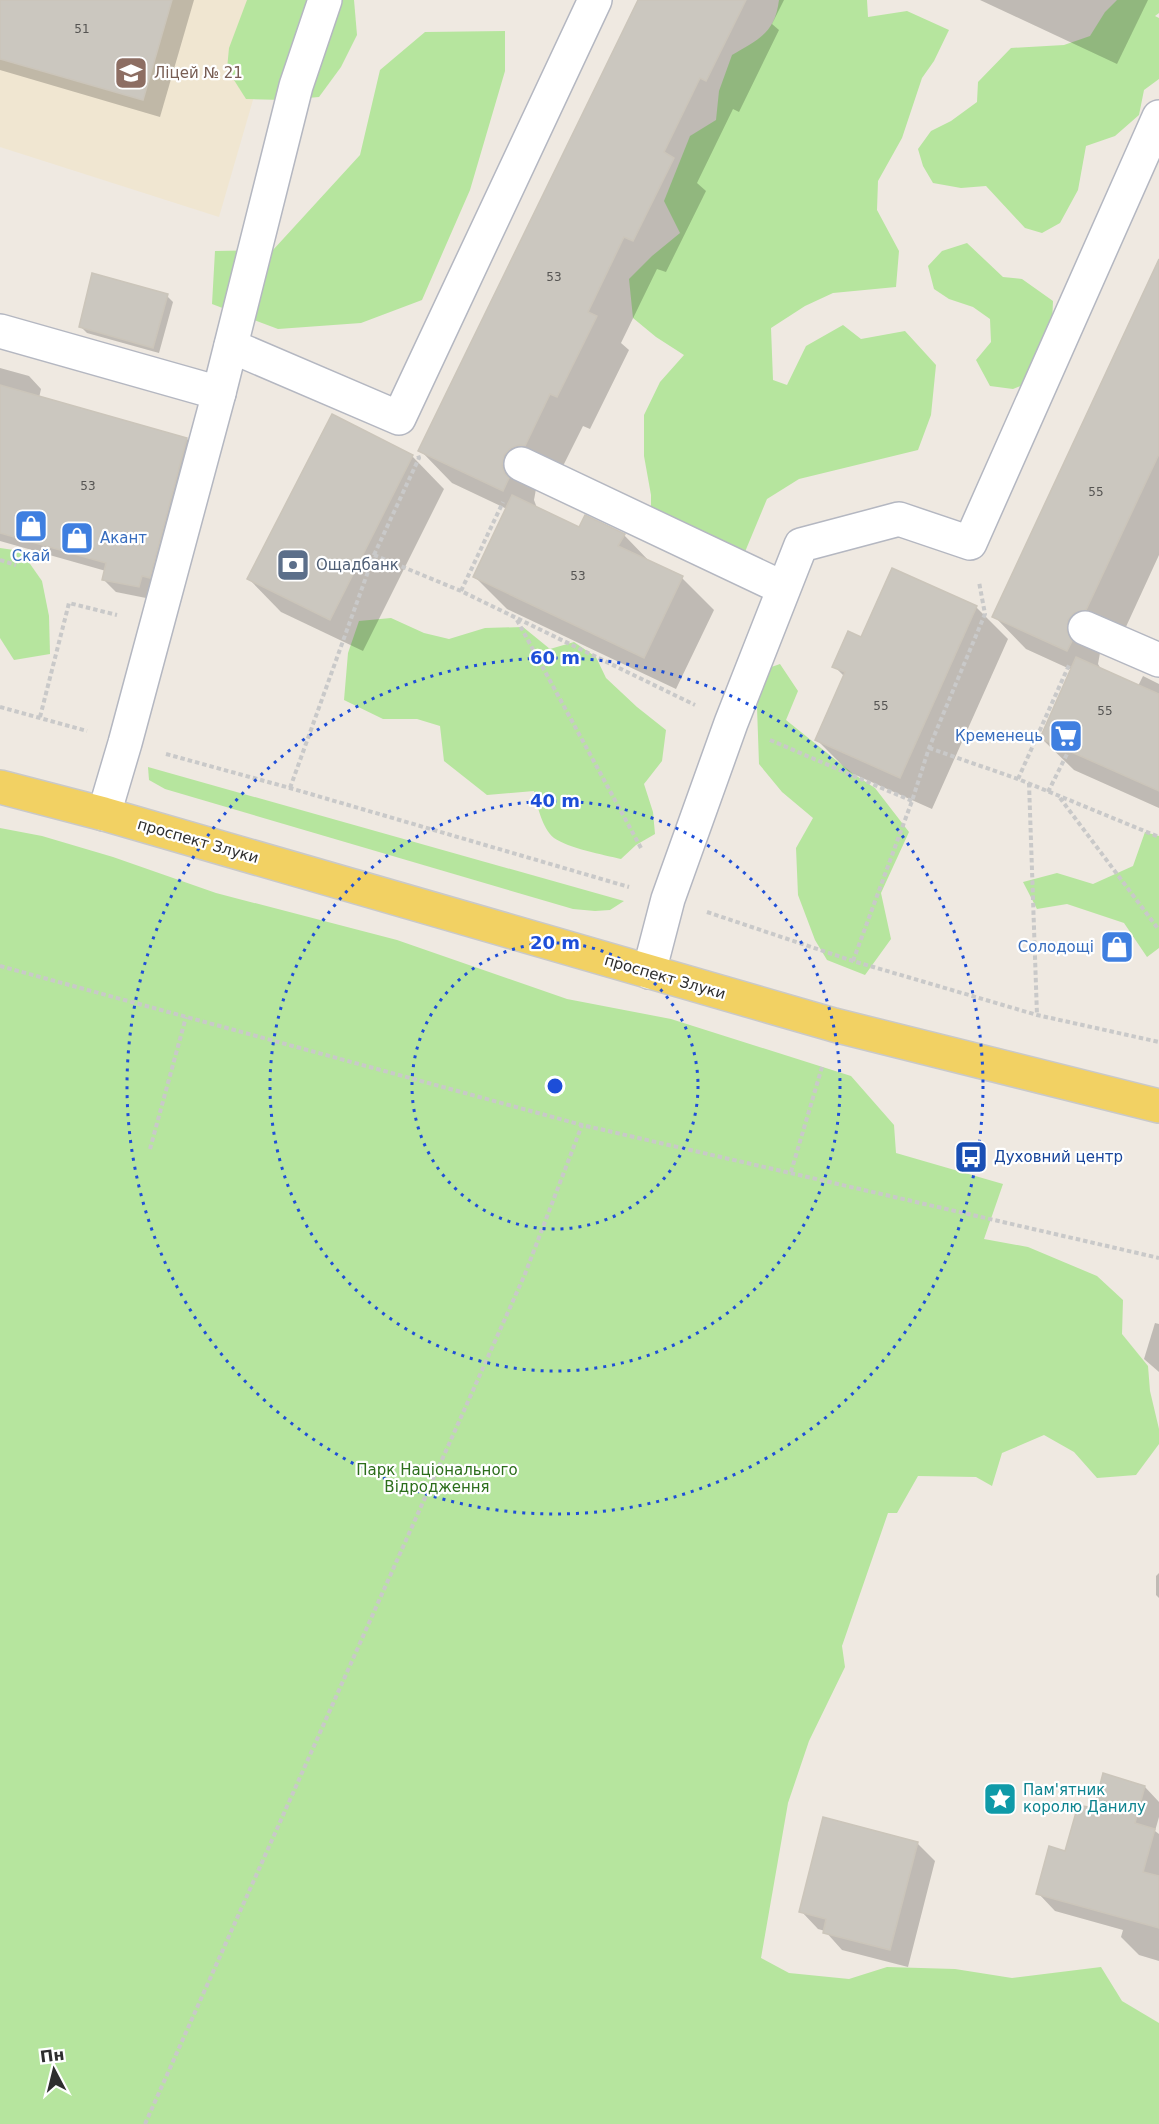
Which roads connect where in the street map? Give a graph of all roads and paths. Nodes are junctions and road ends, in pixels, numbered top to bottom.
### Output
1 (325, 0) edge
2 (596, 0) edge
3 (1159, 117) edge
4 (0, 331) edge
5 (231, 346) junction
6 (219, 393) junction
7 (399, 418) junction
8 (521, 464) joint
9 (970, 543) junction
10 (374, 555) junction
11 (0, 560) edge
12 (16, 565) dead end
13 (783, 588) junction
14 (461, 591) junction
15 (516, 618) junction
16 (155, 626) junction
17 (1085, 628) joint
18 (1159, 660) edge
19 (0, 707) edge
20 (40, 717) junction
21 (731, 723) junction
22 (125, 743) junction
23 (929, 748) junction
24 (1069, 750) dead end
25 (1018, 779) junction
26 (1029, 783) junction
27 (0, 786) edge
28 (290, 788) junction
29 (1048, 792) junction
30 (1060, 798) junction
31 (912, 801) junction
32 (104, 814) junction
33 (1159, 837) edge
34 (668, 899) junction
35 (1159, 930) edge
36 (853, 961) junction
37 (0, 966) edge
38 (649, 972) junction
39 (1037, 1015) junction
40 (186, 1017) junction
41 (1159, 1042) edge
42 (822, 1067) dead end
43 (1159, 1106) edge
44 (582, 1125) junction
45 (150, 1149) dead end
46 (791, 1172) junction
47 (1159, 1258) edge
48 (145, 2124) edge

1 - 5 lane
2 - 7 lane
3 - 9 lane
4 - 6 lane
5 - 6 lane
5 - 7 lane
6 - 16 lane
7 - 10 path
8 - 13 lane
8 - 14 path
9 - 13 lane
9 - 23 path
10 - 14 path
10 - 28 path
11 - 12 path
13 - 21 lane
14 - 15 path
15 - 21 path
15 - 34 path
16 - 20 path
16 - 22 lane
17 - 18 lane
17 - 25 path
19 - 20 path
20 - 22 path
21 - 31 path
21 - 34 lane
22 - 28 path
22 - 32 lane
23 - 25 path
23 - 31 path
24 - 29 path
25 - 26 path
26 - 29 path
26 - 39 path
27 - 32 main road, проспект Злуки
28 - 34 path
29 - 30 path
30 - 33 path
30 - 35 path
31 - 36 path
32 - 38 main road, проспект Злуки
34 - 36 path
34 - 38 lane
36 - 39 path
37 - 40 path
38 - 43 main road, проспект Злуки
39 - 41 path
40 - 44 path
40 - 45 path
42 - 46 path
44 - 46 path
44 - 48 path
46 - 47 path

